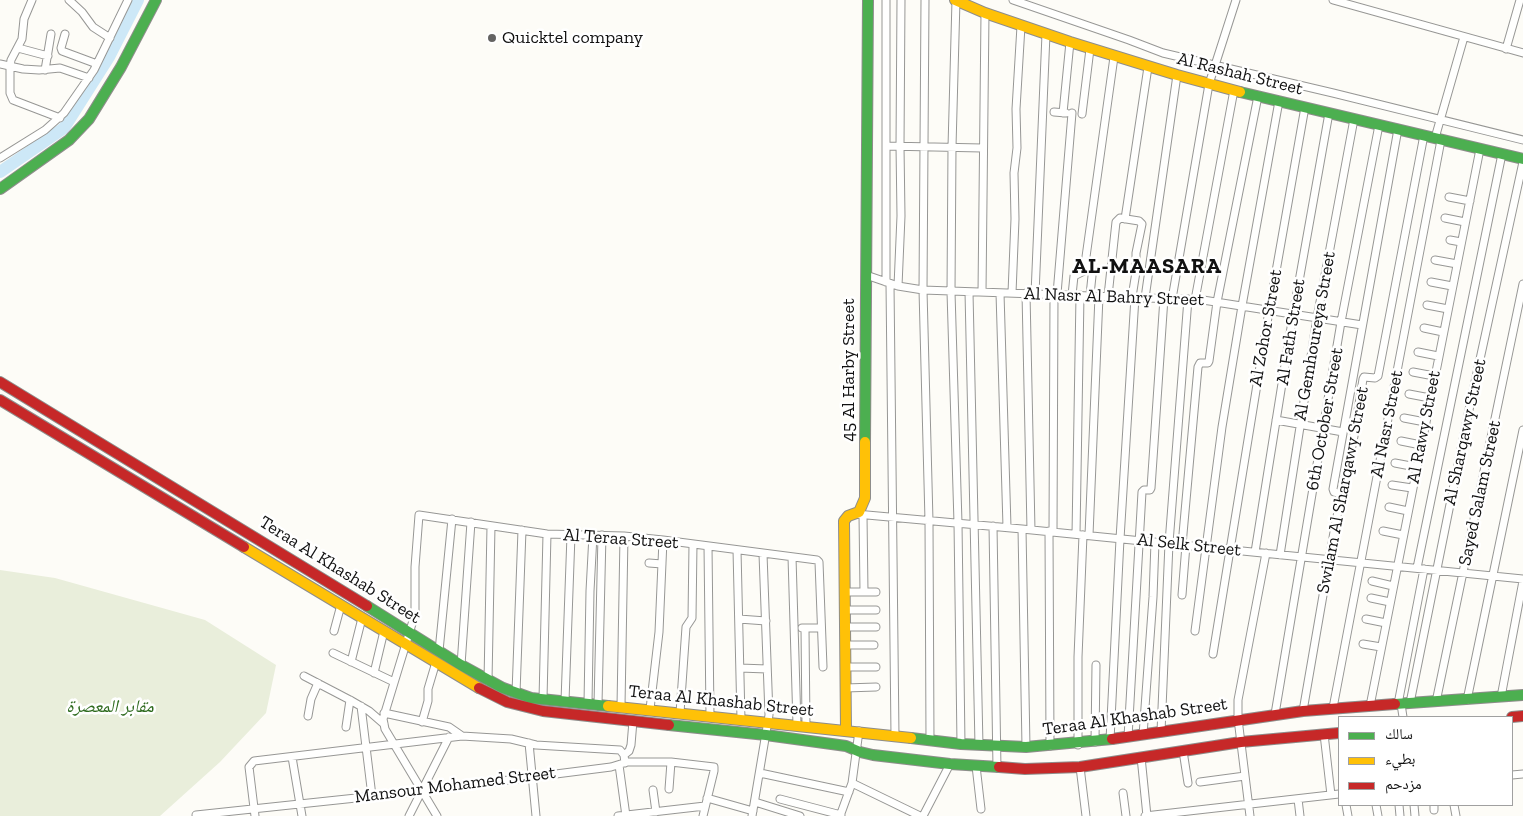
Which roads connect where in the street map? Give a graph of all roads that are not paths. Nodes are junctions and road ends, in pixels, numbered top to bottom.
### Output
1 (32, 0) edge
2 (69, 0) edge
3 (128, 0) edge
4 (156, 0) edge
5 (868, 0) edge
6 (886, 0) edge
7 (901, 0) edge
8 (925, 0) edge
9 (955, 0) edge
10 (1013, 0) edge
11 (1236, 0) edge
12 (1333, 0) edge
13 (1520, 0) edge
14 (985, 13) junction
15 (1022, 26) junction
16 (51, 34) dead end
17 (65, 34) dead end
18 (1046, 34) junction
19 (1464, 36) junction
20 (110, 38) junction
21 (1070, 42) junction
22 (18, 48) junction
23 (1506, 48) junction
24 (1090, 49) junction
25 (1523, 53) edge
26 (48, 56) junction
27 (1114, 57) junction
28 (0, 64) edge
29 (97, 64) junction
30 (1215, 66) junction
31 (10, 67) junction
32 (1148, 67) junction
33 (45, 70) junction
34 (1177, 75) junction
35 (89, 78) junction
36 (1209, 84) junction
37 (1234, 90) junction
38 (1258, 96) junction
39 (1279, 101) junction
40 (1305, 107) junction
41 (1054, 112) dead end
42 (1063, 113) junction
43 (1072, 113) junction
44 (1329, 113) junction
45 (1082, 114) junction
46 (1092, 114) dead end
47 (60, 118) junction
48 (1354, 119) junction
49 (1440, 119) junction
50 (1379, 125) junction
51 (1398, 130) junction
52 (1424, 136) junction
53 (1438, 139) junction
54 (1523, 140) edge
55 (886, 146) junction
56 (900, 146) junction
57 (923, 146) junction
58 (952, 147) junction
59 (982, 148) junction
60 (1480, 149) junction
61 (1502, 154) junction
62 (0, 158) edge
63 (1523, 160) edge
64 (0, 189) edge
65 (1450, 197) dead end
66 (1470, 201) junction
67 (1445, 218) dead end
68 (1125, 219) junction
69 (1465, 222) junction
70 (1450, 240) dead end
71 (1461, 242) junction
72 (1436, 260) dead end
73 (1457, 264) junction
74 (866, 275) junction
75 (1092, 276) dead end
76 (1431, 282) dead end
77 (891, 284) junction
78 (1523, 284) edge
79 (1452, 286) junction
80 (923, 290) junction
81 (951, 292) junction
82 (969, 292) junction
83 (982, 292) junction
84 (1000, 293) junction
85 (1012, 293) junction
86 (1026, 294) junction
87 (1035, 294) junction
88 (1056, 294) junction
89 (1072, 295) junction
90 (1080, 295) junction
91 (1090, 296) junction
92 (1099, 296) junction
93 (1108, 296) junction
94 (1134, 297) junction
95 (1145, 298) junction
96 (1168, 299) junction
97 (1192, 299) junction
98 (1217, 302) junction
99 (1428, 305) dead end
100 (1242, 306) junction
101 (1448, 309) junction
102 (1269, 311) junction
103 (1293, 314) junction
104 (1317, 318) junction
105 (1341, 322) junction
106 (1362, 325) junction
107 (1424, 328) dead end
108 (1443, 332) junction
109 (1418, 352) dead end
110 (1438, 356) junction
111 (1412, 372) dead end
112 (1434, 376) junction
113 (0, 382) edge
114 (1409, 394) dead end
115 (1430, 398) junction
116 (0, 400) edge
117 (1404, 418) dead end
118 (1276, 420) junction
119 (1425, 422) junction
120 (1300, 424) junction
121 (1323, 428) junction
122 (1523, 430) edge
123 (1343, 432) junction
124 (1401, 442) dead end
125 (1421, 445) junction
126 (1395, 462) dead end
127 (1416, 467) junction
128 (1392, 485) dead end
129 (1412, 488) junction
130 (1342, 494) junction
131 (1389, 507) dead end
132 (1408, 511) junction
133 (859, 515) junction
134 (893, 518) junction
135 (452, 519) junction
136 (929, 521) junction
137 (471, 522) junction
138 (958, 523) junction
139 (975, 524) junction
140 (491, 526) junction
141 (993, 526) junction
142 (1007, 528) junction
143 (1022, 529) junction
144 (522, 530) junction
145 (1031, 530) junction
146 (1051, 532) junction
147 (1383, 532) dead end
148 (547, 534) junction
149 (571, 535) junction
150 (593, 535) junction
151 (602, 535) junction
152 (1083, 535) junction
153 (1403, 535) junction
154 (624, 536) junction
155 (256, 538) junction
156 (1120, 538) junction
157 (663, 540) junction
158 (1139, 540) junction
159 (1155, 542) junction
160 (1169, 543) junction
161 (693, 544) junction
162 (1184, 545) junction
163 (708, 546) junction
164 (1205, 547) junction
165 (249, 550) junction
166 (736, 550) junction
167 (1230, 550) junction
168 (1255, 552) junction
169 (1266, 553) junction
170 (763, 554) junction
171 (1280, 554) junction
172 (792, 557) junction
173 (1301, 557) junction
174 (1329, 559) junction
175 (649, 563) dead end
176 (1361, 563) junction
177 (662, 564) junction
178 (1397, 566) junction
179 (1420, 569) junction
180 (1436, 570) junction
181 (1463, 573) junction
182 (1493, 576) junction
183 (1523, 580) edge
184 (1372, 581) dead end
185 (1393, 586) junction
186 (845, 592) junction
187 (864, 592) junction
188 (876, 592) dead end
189 (1182, 595) dead end
190 (1371, 598) dead end
191 (1390, 602) junction
192 (341, 605) junction
193 (845, 610) junction
194 (876, 610) dead end
195 (362, 618) junction
196 (738, 619) junction
197 (1366, 620) dead end
198 (766, 621) junction
199 (1386, 623) junction
200 (845, 627) junction
201 (876, 627) dead end
202 (794, 628) junction
203 (805, 628) junction
204 (821, 628) junction
205 (334, 631) dead end
206 (384, 631) junction
207 (1195, 631) dead end
208 (410, 632) junction
209 (406, 644) junction
210 (1364, 644) dead end
211 (845, 645) junction
212 (874, 645) dead end
213 (1381, 647) junction
214 (440, 651) junction
215 (333, 653) dead end
216 (1212, 654) dead end
217 (351, 662) junction
218 (436, 662) junction
219 (461, 665) junction
220 (1096, 665) dead end
221 (822, 667) dead end
222 (845, 667) junction
223 (876, 667) dead end
224 (740, 668) junction
225 (767, 669) junction
226 (374, 673) junction
227 (304, 676) dead end
228 (488, 681) junction
229 (318, 682) junction
230 (394, 682) junction
231 (876, 687) dead end
232 (845, 688) junction
233 (516, 693) junction
234 (1523, 695) edge
235 (1501, 697) junction
236 (543, 699) junction
237 (350, 700) junction
238 (1467, 700) junction
239 (565, 701) junction
240 (1436, 702) junction
241 (593, 703) junction
242 (1403, 704) junction
243 (361, 706) junction
244 (621, 706) junction
245 (1370, 706) junction
246 (1333, 708) junction
247 (650, 709) junction
248 (1303, 711) junction
249 (680, 712) junction
250 (384, 713) junction
251 (1275, 714) junction
252 (308, 716) dead end
253 (710, 716) junction
254 (1403, 716) edge
255 (741, 719) junction
256 (1238, 719) junction
257 (633, 721) junction
258 (422, 722) junction
259 (768, 722) junction
260 (384, 724) junction
261 (802, 725) junction
262 (346, 727) dead end
263 (846, 730) junction
264 (859, 731) junction
265 (1161, 732) junction
266 (1338, 733) edge
267 (1324, 734) junction
268 (766, 735) junction
269 (1143, 735) junction
270 (462, 736) junction
271 (895, 736) junction
272 (449, 737) junction
273 (1128, 737) junction
274 (930, 740) junction
275 (1110, 740) junction
276 (1095, 742) junction
277 (1241, 742) junction
278 (529, 743) junction
279 (395, 744) junction
280 (961, 744) junction
281 (1078, 744) junction
282 (979, 745) junction
283 (996, 746) junction
284 (1050, 746) junction
285 (1026, 747) junction
286 (366, 748) junction
287 (857, 751) junction
288 (1183, 751) junction
289 (292, 757) junction
290 (1141, 758) junction
291 (623, 761) junction
292 (671, 762) junction
293 (950, 764) junction
294 (976, 766) junction
295 (1080, 767) junction
296 (997, 768) junction
297 (760, 772) junction
298 (532, 776) junction
299 (1245, 776) junction
300 (1200, 782) dead end
301 (852, 783) junction
302 (1188, 783) dead end
303 (669, 789) dead end
304 (653, 790) dead end
305 (422, 791) junction
306 (849, 792) junction
307 (1123, 793) dead end
308 (1338, 794) edge
309 (1331, 795) junction
310 (372, 796) junction
311 (780, 799) dead end
312 (1298, 799) junction
313 (706, 802) junction
314 (755, 802) junction
315 (300, 803) junction
316 (1249, 804) junction
317 (980, 808) dead end
318 (255, 812) edge
319 (656, 812) junction
320 (1211, 812) edge
321 (753, 814) edge
322 (1181, 814) edge
323 (196, 815) edge
324 (840, 815) edge
325 (1170, 815) edge
326 (302, 816) edge
327 (409, 816) edge
328 (437, 816) edge
329 (536, 816) edge
330 (622, 816) edge
331 (703, 816) edge
332 (800, 816) edge
333 (921, 816) edge
334 (1086, 816) edge
335 (1126, 816) edge
336 (1146, 816) edge
337 (1250, 816) edge
338 (1300, 816) edge

1 - 22 street
2 - 20 street
3 - 20 street
4 - 64 street
5 - 74 street, 45 Al Harby Street
6 - 55 street
7 - 56 street
8 - 57 street
9 - 14 street, Al Rashah Street
9 - 58 street
10 - 30 street, Al Rashah Street
11 - 30 street
12 - 19 street
13 - 23 street
14 - 15 street, Al Rashah Street
14 - 59 street
15 - 18 street, Al Rashah Street
15 - 85 street
16 - 26 street
17 - 29 street
18 - 21 street, Al Rashah Street
18 - 87 street
19 - 23 street
19 - 49 street, Al Nasr Street
20 - 29 street
21 - 24 street, Al Rashah Street
21 - 42 street
22 - 26 street
22 - 31 street
23 - 25 street
24 - 27 street, Al Rashah Street
24 - 45 street
26 - 33 street
27 - 32 street, Al Rashah Street
27 - 89 street
28 - 31 street
29 - 35 street
30 - 36 street
30 - 49 street, Al Rashah Street
31 - 33 street
31 - 47 street
32 - 34 street, Al Rashah Street
32 - 68 street
33 - 35 street
34 - 36 street, Al Rashah Street
34 - 95 street
35 - 47 street
36 - 37 street, Al Rashah Street
36 - 96 street
37 - 38 street, Al Rashah Street
37 - 97 street
38 - 39 street, Al Rashah Street
38 - 98 street
39 - 40 street, Al Rashah Street
39 - 100 street
40 - 44 street, Al Rashah Street
40 - 102 street, Al Zohor Street
41 - 42 street
42 - 43 street
43 - 45 street
43 - 88 street
44 - 48 street, Al Rashah Street
44 - 103 street, Al Fath Street
45 - 46 street
47 - 62 street
48 - 50 street, Al Rashah Street
48 - 104 street, Al Gemhoureya Street
49 - 53 street, Al Nasr Street
49 - 54 street, Al Rashah Street
50 - 51 street, Al Rashah Street
50 - 105 street, 6th October Street
51 - 52 street, Al Rashah Street
51 - 106 street
52 - 53 street, Al Rashah Street
52 - 130 street, Swilam Al Sharqawy Street
53 - 60 street, Al Rashah Street
53 - 176 street, Al Nasr Street
55 - 56 street
55 - 77 street
56 - 57 street
56 - 77 street
57 - 58 street
57 - 80 street
58 - 59 street
58 - 81 street
59 - 83 street
60 - 61 street, Al Rashah Street
60 - 66 street, Al Rawy Street
61 - 63 street, Al Rashah Street
61 - 179 street
63 - 180 street, Al Sharqawy Street
65 - 66 street
66 - 69 street, Al Rawy Street
67 - 69 street
68 - 93 street
68 - 94 street
69 - 71 street, Al Rawy Street
70 - 71 street
71 - 73 street, Al Rawy Street
72 - 73 street
73 - 79 street, Al Rawy Street
74 - 77 street, Al Nasr Al Bahry Street
74 - 133 street, 45 Al Harby Street
75 - 91 street
76 - 79 street
77 - 80 street, Al Nasr Al Bahry Street
77 - 134 street
78 - 181 street, Sayed Salam Street
79 - 101 street, Al Rawy Street
80 - 81 street, Al Nasr Al Bahry Street
80 - 136 street
81 - 82 street, Al Nasr Al Bahry Street
81 - 138 street
82 - 83 street, Al Nasr Al Bahry Street
82 - 139 street
83 - 84 street, Al Nasr Al Bahry Street
84 - 85 street, Al Nasr Al Bahry Street
84 - 142 street
85 - 86 street, Al Nasr Al Bahry Street
86 - 87 street, Al Nasr Al Bahry Street
86 - 145 street
87 - 88 street, Al Nasr Al Bahry Street
88 - 89 street, Al Nasr Al Bahry Street
88 - 146 street
89 - 90 street, Al Nasr Al Bahry Street
90 - 91 street, Al Nasr Al Bahry Street
90 - 152 street
91 - 92 street, Al Nasr Al Bahry Street
92 - 93 street, Al Nasr Al Bahry Street
92 - 152 street
93 - 94 street, Al Nasr Al Bahry Street
94 - 95 street, Al Nasr Al Bahry Street
94 - 156 street
95 - 96 street, Al Nasr Al Bahry Street
96 - 97 street, Al Nasr Al Bahry Street
96 - 158 street
97 - 98 street, Al Nasr Al Bahry Street
97 - 160 street
98 - 100 street, Al Nasr Al Bahry Street
98 - 162 street
99 - 101 street
100 - 102 street, Al Nasr Al Bahry Street
100 - 164 street
101 - 108 street, Al Rawy Street
102 - 103 street, Al Nasr Al Bahry Street
102 - 167 street, Al Zohor Street
103 - 104 street, Al Nasr Al Bahry Street
103 - 118 street, Al Fath Street
104 - 105 street, Al Nasr Al Bahry Street
104 - 120 street, Al Gemhoureya Street
105 - 106 street, Al Nasr Al Bahry Street
105 - 121 street, 6th October Street
106 - 123 street
107 - 108 street
108 - 110 street, Al Rawy Street
109 - 110 street
110 - 112 street, Al Rawy Street
111 - 112 street
112 - 115 street, Al Rawy Street
113 - 155 street, Teraa Al Khashab Street
114 - 115 street
115 - 119 street, Al Rawy Street
116 - 165 street, Teraa Al Khashab Street
117 - 119 street
118 - 120 street
118 - 168 street, Al Fath Street
119 - 125 street, Al Rawy Street
120 - 121 street
120 - 171 street, Al Gemhoureya Street
121 - 123 street
121 - 173 street, 6th October Street
122 - 182 street
123 - 130 street
124 - 125 street
125 - 127 street, Al Rawy Street
126 - 127 street
127 - 129 street, Al Rawy Street
128 - 129 street
129 - 132 street, Al Rawy Street
130 - 174 street, Swilam Al Sharqawy Street
131 - 132 street
132 - 153 street, Al Rawy Street
133 - 134 street, Al Selk Street
133 - 186 street, 45 Al Harby Street
133 - 187 street
134 - 136 street, Al Selk Street
134 - 271 street
135 - 137 street, Al Teraa Street
135 - 208 street, Al Teraa Street
135 - 214 street
136 - 138 street, Al Selk Street
136 - 274 street
137 - 140 street, Al Teraa Street
137 - 219 street
138 - 139 street, Al Selk Street
138 - 280 street
139 - 141 street, Al Selk Street
139 - 282 street
140 - 144 street, Al Teraa Street
140 - 228 street
141 - 142 street, Al Selk Street
141 - 283 street
142 - 143 street, Al Selk Street
143 - 145 street, Al Selk Street
143 - 285 street
144 - 148 street, Al Teraa Street
144 - 233 street
145 - 146 street, Al Selk Street
146 - 152 street, Al Selk Street
146 - 284 street
147 - 153 street
148 - 149 street, Al Teraa Street
148 - 236 street
149 - 150 street, Al Teraa Street
149 - 239 street
150 - 151 street, Al Teraa Street
150 - 241 street
151 - 154 street, Al Teraa Street
151 - 241 street
152 - 156 street, Al Selk Street
152 - 281 street
153 - 178 street, Al Rawy Street
154 - 157 street, Al Teraa Street
154 - 244 street
155 - 165 street
155 - 208 street, Teraa Al Khashab Street
156 - 158 street, Al Selk Street
156 - 275 street
157 - 161 street, Al Teraa Street
157 - 177 street
158 - 159 street, Al Selk Street
158 - 273 street
159 - 160 street, Al Selk Street
159 - 269 street
160 - 162 street, Al Selk Street
160 - 265 street
161 - 163 street, Al Teraa Street
161 - 249 street
162 - 164 street, Al Selk Street
162 - 189 street
163 - 166 street, Al Teraa Street
163 - 253 street
164 - 167 street, Al Selk Street
164 - 207 street
165 - 192 street, Teraa Al Khashab Street
166 - 170 street, Al Teraa Street
166 - 196 street
167 - 168 street, Al Selk Street
167 - 216 street, Al Zohor Street
168 - 169 street, Al Selk Street
169 - 171 street, Al Selk Street
169 - 256 street
170 - 172 street, Al Teraa Street
170 - 198 street
171 - 173 street, Al Selk Street
172 - 202 street
172 - 204 street, Al Teraa Street
173 - 174 street, Al Selk Street
173 - 251 street, 6th October Street
174 - 176 street, Al Selk Street
174 - 248 street, Swilam Al Sharqawy Street
175 - 177 street
176 - 178 street, Al Selk Street
176 - 246 street, Al Nasr Street
177 - 247 street
178 - 179 street, Al Selk Street
178 - 185 street, Al Rawy Street
179 - 180 street, Al Selk Street
179 - 242 street
180 - 181 street, Al Selk Street
180 - 242 street, Al Sharqawy Street
181 - 182 street, Al Selk Street
181 - 240 street, Sayed Salam Street
182 - 183 street, Al Selk Street
182 - 238 street
183 - 235 street
184 - 185 street
185 - 191 street, Al Rawy Street
186 - 187 street
186 - 193 street, 45 Al Harby Street
187 - 188 street
190 - 191 street
191 - 199 street, Al Rawy Street
192 - 195 street, Teraa Al Khashab Street
192 - 205 street
193 - 194 street
193 - 200 street, 45 Al Harby Street
195 - 206 street, Teraa Al Khashab Street
195 - 217 street
196 - 198 street
196 - 224 street
197 - 199 street
198 - 225 street
199 - 213 street, Al Rawy Street
200 - 201 street
200 - 211 street, 45 Al Harby Street
202 - 203 street
202 - 261 street
203 - 204 street
203 - 261 street
204 - 221 street
206 - 209 street, Teraa Al Khashab Street
206 - 226 street
208 - 209 street
208 - 214 street, Teraa Al Khashab Street
209 - 218 street, Teraa Al Khashab Street
209 - 230 street
210 - 213 street
211 - 212 street
211 - 222 street, 45 Al Harby Street
213 - 245 street, Al Rawy Street
214 - 219 street, Teraa Al Khashab Street
215 - 217 street
217 - 226 street
218 - 257 street, Teraa Al Khashab Street
218 - 258 street
219 - 228 street, Teraa Al Khashab Street
220 - 276 street
222 - 223 street
222 - 232 street, 45 Al Harby Street
224 - 225 street
224 - 255 street
225 - 259 street
226 - 230 street
227 - 229 street
228 - 233 street, Teraa Al Khashab Street
229 - 237 street
229 - 252 street
230 - 250 street
231 - 232 street
232 - 263 street, 45 Al Harby Street
233 - 236 street, Teraa Al Khashab Street
234 - 235 street, Teraa Al Khashab Street
235 - 238 street, Teraa Al Khashab Street
236 - 239 street, Teraa Al Khashab Street
237 - 243 street
237 - 262 street
238 - 240 street, Teraa Al Khashab Street
239 - 241 street, Teraa Al Khashab Street
240 - 242 street, Teraa Al Khashab Street
241 - 244 street, Teraa Al Khashab Street
242 - 245 street, Teraa Al Khashab Street
242 - 254 street
243 - 260 street
243 - 286 street
244 - 247 street, Teraa Al Khashab Street
245 - 246 street, Teraa Al Khashab Street
246 - 248 street, Teraa Al Khashab Street
247 - 249 street, Teraa Al Khashab Street
248 - 251 street, Teraa Al Khashab Street
249 - 253 street, Teraa Al Khashab Street
250 - 258 street
250 - 260 street
251 - 256 street, Teraa Al Khashab Street
253 - 255 street, Teraa Al Khashab Street
255 - 259 street, Teraa Al Khashab Street
256 - 265 street, Teraa Al Khashab Street
256 - 277 street
257 - 268 street, Teraa Al Khashab Street
257 - 291 street
258 - 270 street
259 - 261 street, Teraa Al Khashab Street
259 - 268 street
260 - 279 street
261 - 263 street, Teraa Al Khashab Street
263 - 264 street, Teraa Al Khashab Street
264 - 271 street, Teraa Al Khashab Street
264 - 287 street
265 - 269 street, Teraa Al Khashab Street
266 - 267 street, Teraa Al Khashab Street
267 - 277 street, Teraa Al Khashab Street
267 - 309 street
268 - 287 street, Teraa Al Khashab Street
268 - 297 street
269 - 273 street, Teraa Al Khashab Street
270 - 272 street
270 - 278 street
271 - 274 street, Teraa Al Khashab Street
272 - 279 street
272 - 305 street
273 - 275 street, Teraa Al Khashab Street
274 - 280 street, Teraa Al Khashab Street
275 - 276 street, Teraa Al Khashab Street
276 - 281 street, Teraa Al Khashab Street
277 - 288 street, Teraa Al Khashab Street
277 - 299 street
278 - 291 street
278 - 298 street
279 - 286 street
279 - 305 street
280 - 282 street, Teraa Al Khashab Street
281 - 284 street, Teraa Al Khashab Street
282 - 283 street, Teraa Al Khashab Street
283 - 285 street, Teraa Al Khashab Street
283 - 296 street
284 - 285 street, Teraa Al Khashab Street
286 - 289 street
286 - 310 street
287 - 293 street, Teraa Al Khashab Street
287 - 301 street
288 - 290 street, Teraa Al Khashab Street
288 - 302 street
289 - 315 street
289 - 318 street
290 - 295 street, Teraa Al Khashab Street
290 - 336 street
291 - 292 street, Mansour Mohamed Street
291 - 298 street, Mansour Mohamed Street
291 - 330 street
292 - 303 street
292 - 313 street, Mansour Mohamed Street
293 - 294 street, Teraa Al Khashab Street
293 - 333 street
294 - 296 street, Teraa Al Khashab Street
294 - 317 street
295 - 296 street, Teraa Al Khashab Street
295 - 334 street
297 - 306 street
297 - 314 street
298 - 305 street, Mansour Mohamed Street
298 - 329 street
299 - 300 street
299 - 316 street
301 - 306 street
301 - 333 street
304 - 319 street
305 - 310 street, Mansour Mohamed Street
305 - 327 street
305 - 328 street
306 - 324 street
307 - 335 street
308 - 309 street
309 - 312 street
310 - 315 street, Mansour Mohamed Street
311 - 324 street
312 - 316 street
312 - 338 street
313 - 319 street
313 - 321 street
313 - 331 street
314 - 321 street
314 - 332 street
315 - 318 street, Mansour Mohamed Street
315 - 326 street
316 - 320 street
316 - 337 street
318 - 323 street, Mansour Mohamed Street
319 - 330 street
320 - 322 street
322 - 325 street
325 - 336 street

